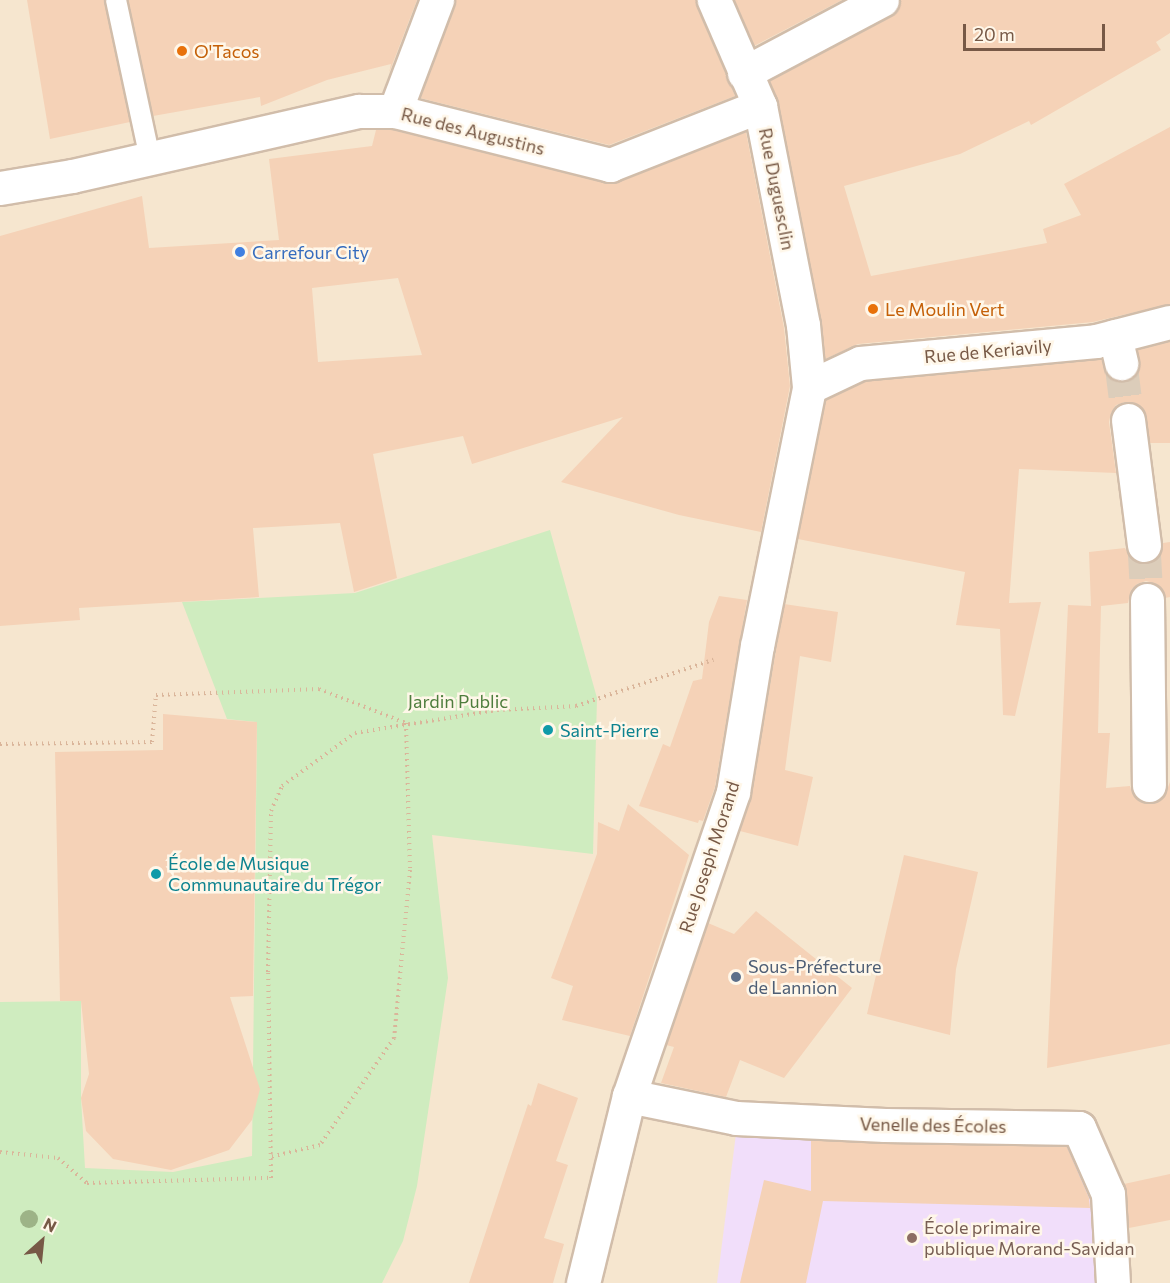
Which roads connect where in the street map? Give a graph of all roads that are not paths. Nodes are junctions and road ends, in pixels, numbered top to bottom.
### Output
1 (116, 0) edge
2 (437, 0) edge
3 (714, 0) edge
4 (882, 0) edge
5 (744, 73) junction
6 (760, 106) junction
7 (395, 111) junction
8 (150, 159) junction
9 (0, 188) edge
10 (1170, 322) edge
11 (809, 387) junction
12 (1128, 420) tunnel mouth
13 (1144, 545) tunnel mouth
14 (1147, 600) tunnel mouth
15 (1149, 785) dead end
16 (629, 1096) junction
17 (583, 1283) edge
18 (1113, 1283) edge

1 - 8 lane
2 - 7 street
3 - 5 street, Rue Duguesclin
4 - 5 street
5 - 6 street, Rue Duguesclin
6 - 7 street, Rue des Augustins
6 - 11 street, Rue Duguesclin
7 - 8 street, Rue des Augustins
8 - 9 street, Rue des Augustins
10 - 11 street, Rue de Keriavily
11 - 16 street, Rue Joseph Morand
12 - 13 street
14 - 15 street
16 - 17 street, Rue Joseph Morand
16 - 18 street, Venelle des Écoles

